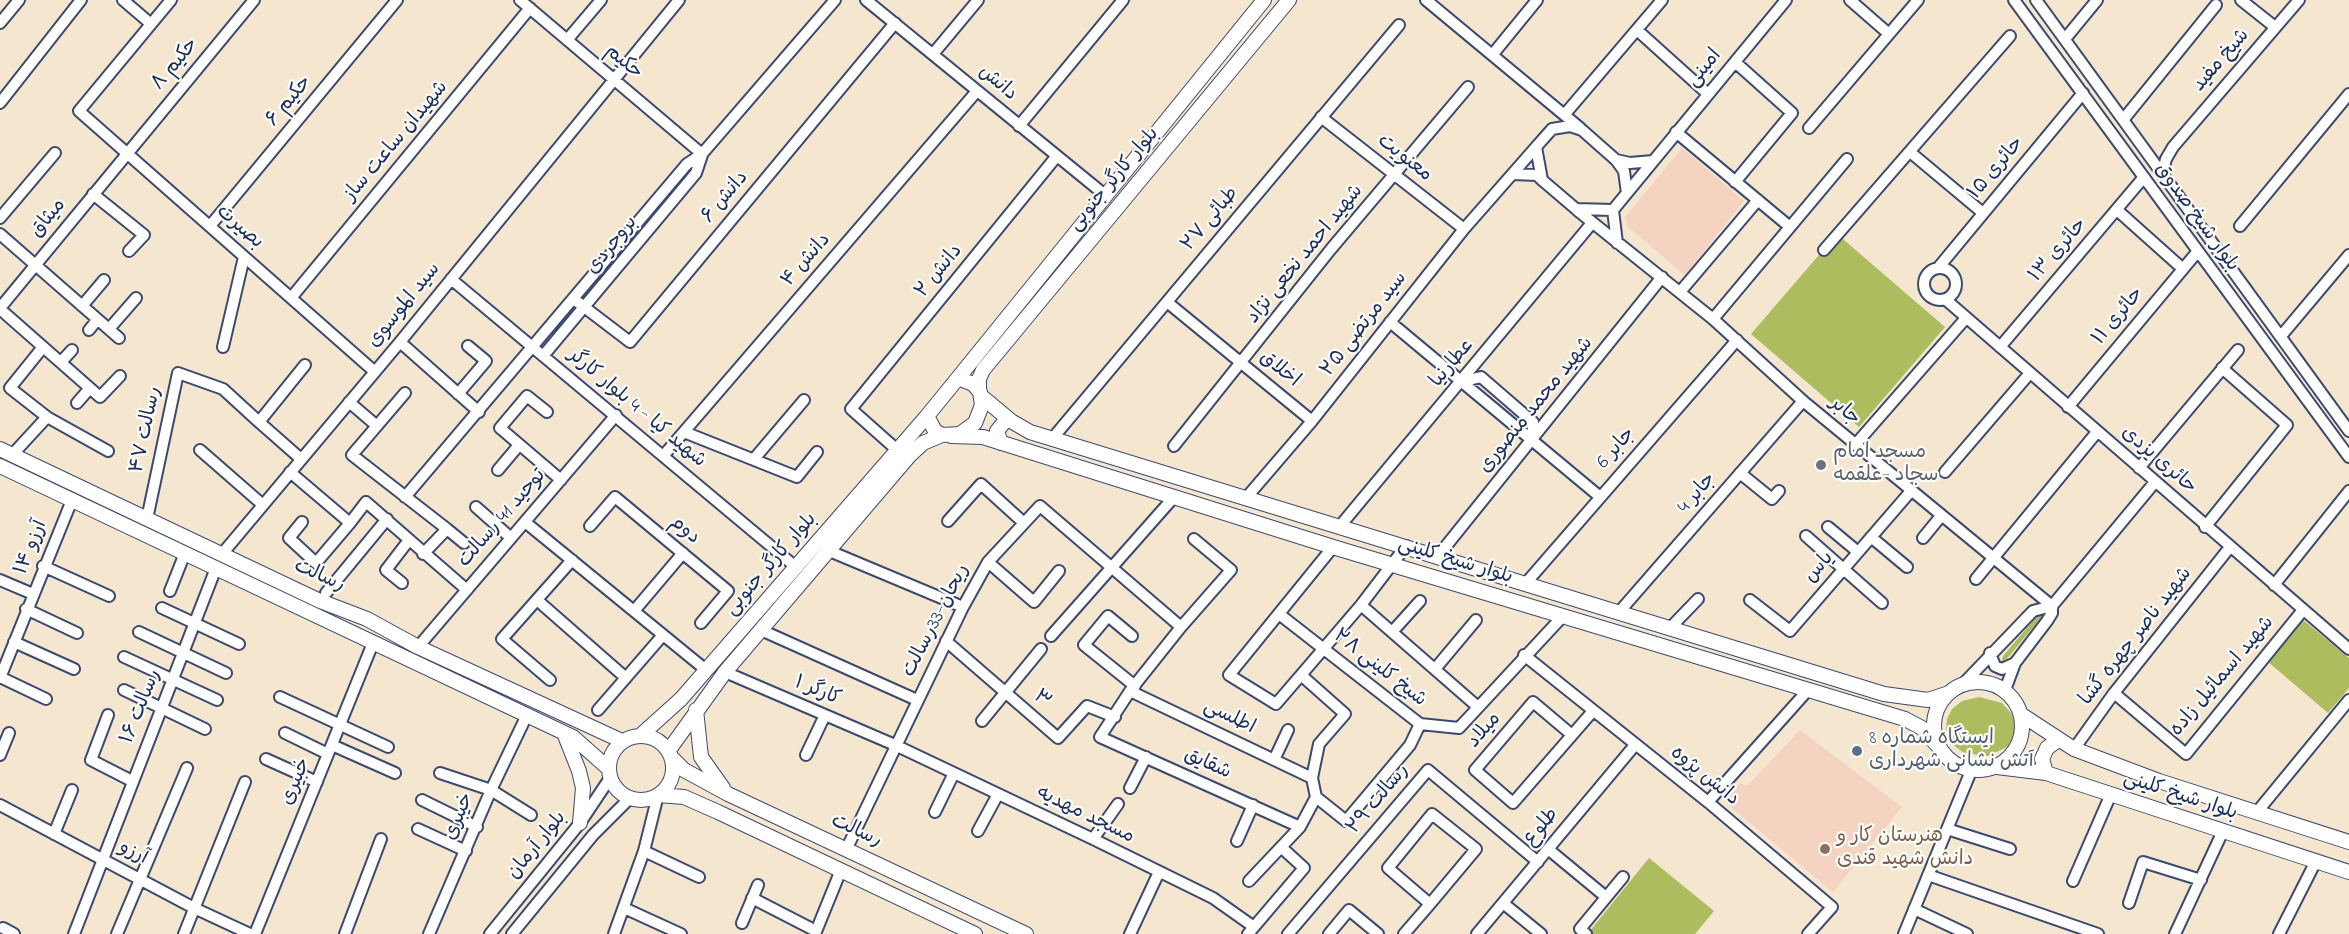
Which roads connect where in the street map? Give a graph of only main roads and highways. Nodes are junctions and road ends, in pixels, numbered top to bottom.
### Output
1 (1264, 0) edge
2 (1289, 0) edge
3 (958, 378) junction
4 (980, 392) junction
5 (927, 416) junction
6 (1011, 421) junction
7 (946, 436) junction
8 (1001, 443) junction
9 (6, 452) edge
10 (0, 466) edge
11 (1818, 673) junction
12 (1808, 690) junction
13 (1949, 693) junction
14 (696, 710) junction
15 (2022, 715) junction
16 (564, 733) junction
17 (641, 735) junction
18 (2058, 740) junction
19 (622, 741) junction
20 (1938, 746) junction
21 (671, 755) junction
22 (1997, 767) junction
23 (609, 773) junction
24 (2046, 773) junction
25 (699, 778) junction
26 (728, 794) junction
27 (658, 795) junction
28 (688, 799) junction
29 (580, 823) road end
30 (2349, 842) edge
31 (2349, 872) edge
32 (975, 934) edge
33 (1026, 934) edge

1 - 3 main road, بلوار کارگر جنوبی
2 - 4 main road, بلوار کارگر جنوبی
3 - 4 main road
3 - 5 main road
4 - 6 main road, بلوار شیخ کلینی
4 - 7 main road
5 - 7 main road
5 - 17 main road, بلوار کارگر جنوبی
6 - 8 main road
6 - 11 main road, بلوار شیخ کلینی
7 - 8 main road, بلوار شیخ کلینی
7 - 14 main road, بلوار کارگر جنوبی
8 - 12 main road, بلوار شیخ کلینی
9 - 19 main road, رسالت
10 - 16 main road, رسالت
11 - 12 main road
11 - 13 main road, بلوار شیخ کلینی
12 - 20 main road, بلوار شیخ کلینی
13 - 15 main road
13 - 20 main road
14 - 21 main road, بلوار کارگر جنوبی
14 - 26 main road
15 - 18 main road, بلوار شیخ کلینی
15 - 22 main road
16 - 23 main road, رسالت
16 - 29 main road
17 - 19 main road
17 - 21 main road
18 - 24 main road
18 - 30 main road, بلوار شیخ کلینی
19 - 23 main road
20 - 22 main road
21 - 25 main road, رسالت
21 - 27 main road
22 - 24 main road, بلوار شیخ کلینی
23 - 27 main road
24 - 31 main road, بلوار شیخ کلینی
25 - 26 main road, رسالت
25 - 28 main road
26 - 33 main road, رسالت
27 - 28 main road, رسالت
28 - 32 main road, رسالت

